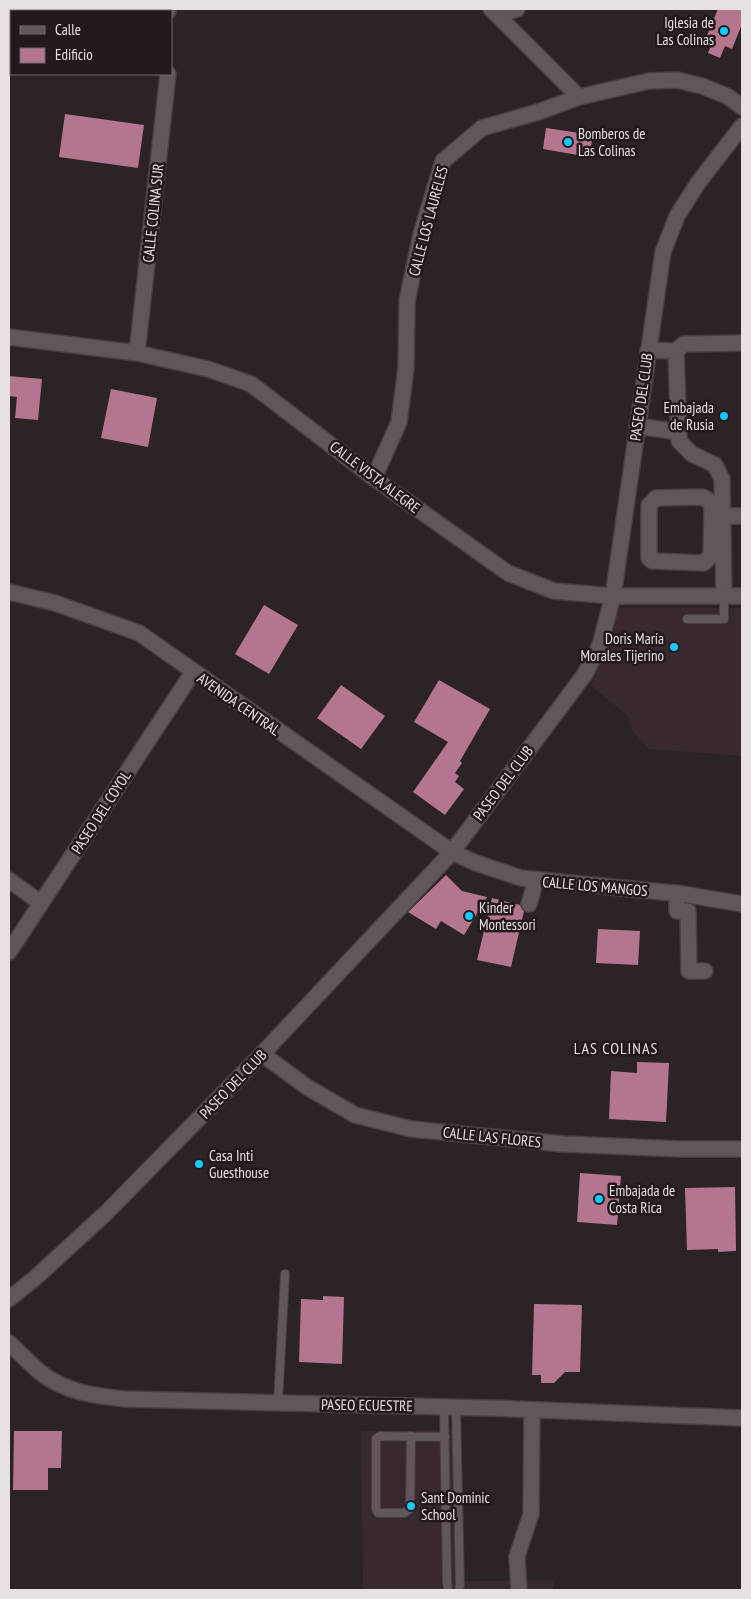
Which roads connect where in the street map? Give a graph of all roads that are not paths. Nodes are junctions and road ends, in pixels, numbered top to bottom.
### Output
1 (517, 9) edge
2 (494, 12) edge
3 (168, 75) edge
4 (579, 97) junction
5 (742, 107) edge
6 (742, 126) edge
7 (9, 337) edge
8 (742, 343) edge
9 (648, 350) junction
10 (676, 351) junction
11 (137, 353) junction
12 (637, 426) junction
13 (679, 432) junction
14 (374, 478) junction
15 (717, 516) junction
16 (742, 516) edge
17 (9, 592) edge
18 (613, 596) junction
19 (724, 596) junction
20 (742, 596) edge
21 (687, 619) dead end
22 (193, 672) junction
23 (452, 852) junction
24 (9, 880) edge
25 (536, 880) junction
26 (677, 893) junction
27 (42, 903) junction
28 (529, 904) dead end
29 (742, 904) edge
30 (9, 952) edge
31 (705, 971) dead end
32 (262, 1054) junction
33 (742, 1149) edge
34 (285, 1274) dead end
35 (9, 1300) edge
36 (9, 1343) edge
37 (278, 1402) junction
38 (450, 1407) junction
39 (532, 1410) junction
40 (742, 1418) edge
41 (411, 1436) junction
42 (445, 1437) junction
43 (445, 1489) junction
44 (457, 1489) junction
45 (446, 1532) junction
46 (459, 1532) junction
47 (448, 1590) edge
48 (459, 1590) edge
49 (519, 1590) edge

1 - 2 street
2 - 4 street
3 - 11 street, CALLE COLINA SUR
4 - 5 street, CALLE LOS LAURELES
4 - 14 street, CALLE LOS LAURELES
6 - 9 street, PASEO DEL CLUB
7 - 11 street, CALLE VISTA ALEGRE
8 - 10 street
9 - 10 street
9 - 12 street, PASEO DEL CLUB
10 - 13 street
11 - 14 street, CALLE VISTA ALEGRE
12 - 13 street
12 - 18 street, PASEO DEL CLUB
13 - 15 street
14 - 18 street, CALLE VISTA ALEGRE
15 - 15 street
15 - 16 street
15 - 19 street
17 - 22 street, AVENIDA CENTRAL
18 - 19 street, CALLE VISTA ALEGRE
18 - 23 street, PASEO DEL CLUB
19 - 20 street, CALLE VISTA ALEGRE
19 - 21 lane
22 - 23 street, AVENIDA CENTRAL
22 - 27 street, PASEO DEL COYOL
23 - 25 street, CALLE LOS MANGOS
23 - 32 street, PASEO DEL CLUB
24 - 27 street
25 - 26 street, CALLE LOS MANGOS
25 - 28 street
26 - 29 street, CALLE LOS MANGOS
26 - 31 street
27 - 30 street, PASEO DEL COYOL
32 - 33 street, CALLE LAS FLORES
32 - 35 street, PASEO DEL CLUB
34 - 37 lane
36 - 37 street, PASEO ECUESTRE
37 - 38 street, PASEO ECUESTRE
38 - 39 street, PASEO ECUESTRE
38 - 42 lane
38 - 44 lane
39 - 40 street, PASEO ECUESTRE
39 - 49 street
41 - 41 lane
41 - 42 lane
42 - 43 lane
43 - 44 lane
43 - 45 lane
44 - 46 lane
45 - 46 lane
45 - 47 lane
46 - 48 lane

